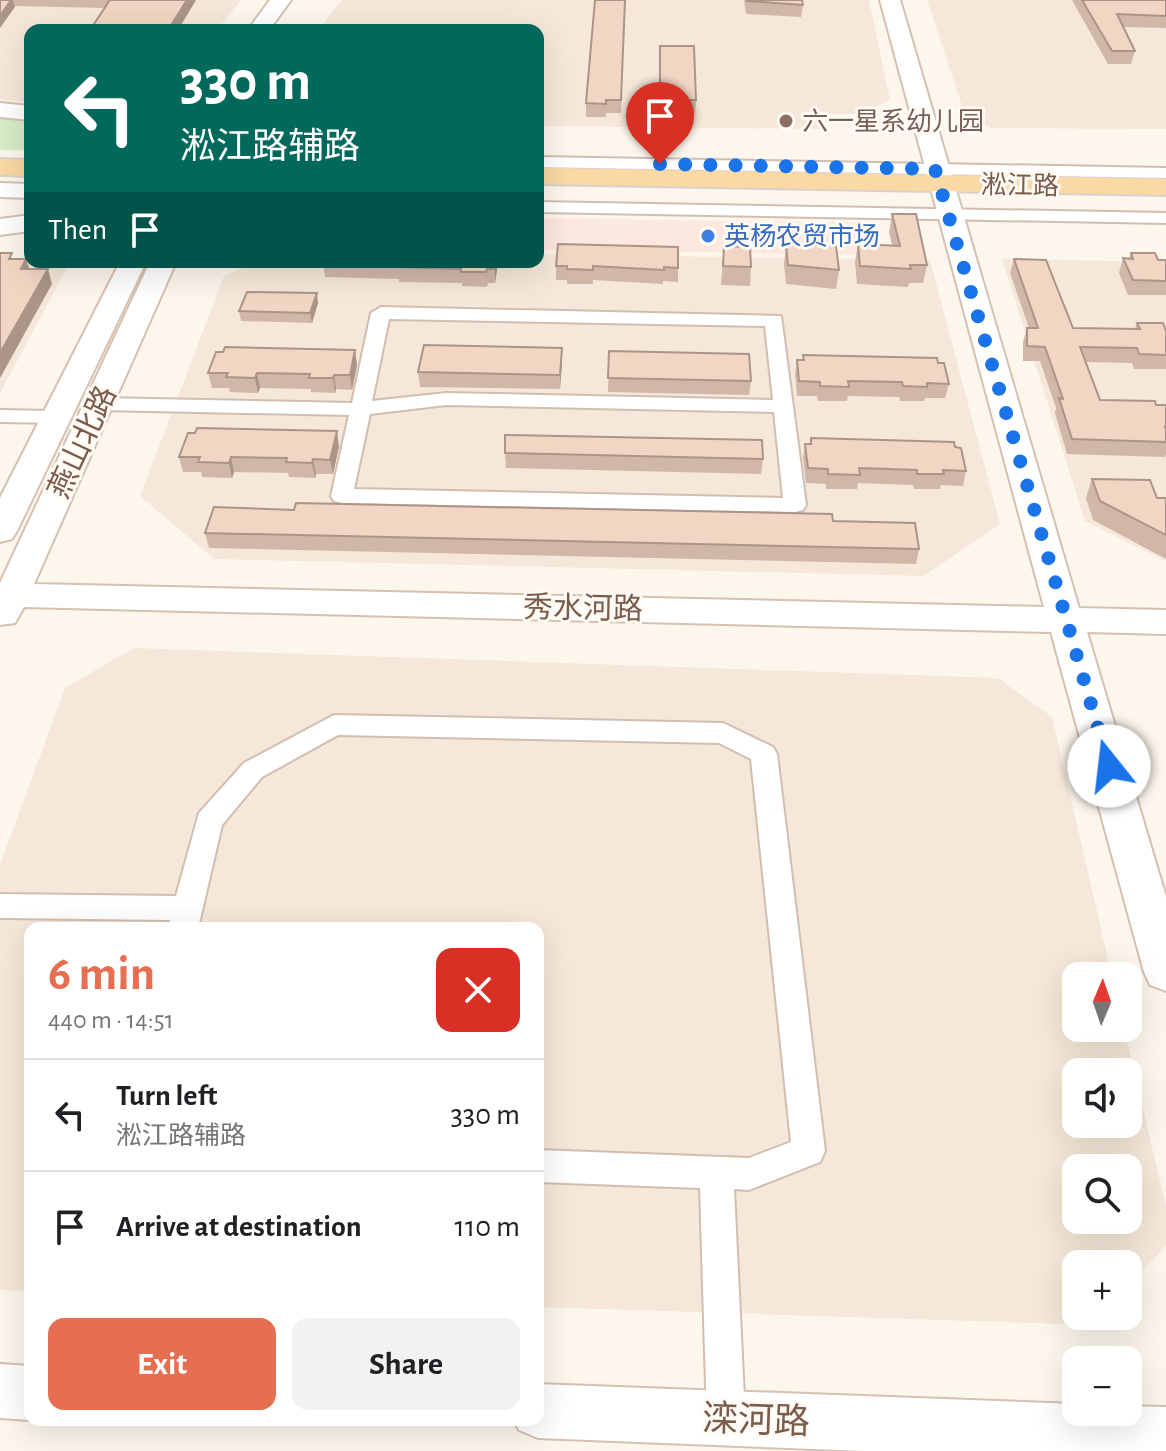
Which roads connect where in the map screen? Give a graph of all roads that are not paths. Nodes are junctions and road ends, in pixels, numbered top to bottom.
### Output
1 (281, 0) edge
2 (302, 0) edge
3 (890, 0) edge
4 (263, 24) edge
5 (284, 24) edge
6 (0, 110) edge
7 (24, 112) edge
8 (544, 162) edge
9 (0, 167) edge
10 (24, 168) edge
11 (1166, 173) edge
12 (544, 176) edge
13 (0, 182) edge
14 (24, 182) edge
15 (1166, 187) edge
16 (0, 190) edge
17 (24, 191) edge
18 (941, 191) junction
19 (544, 192) edge
20 (1166, 203) edge
21 (544, 207) edge
22 (1166, 218) edge
23 (24, 224) edge
24 (0, 227) edge
25 (130, 268) edge
26 (160, 268) edge
27 (100, 404) junction
28 (783, 406) junction
29 (361, 409) junction
30 (0, 416) edge
31 (55, 417) junction
32 (0, 531) edge
33 (4, 604) edge
34 (1068, 620) junction
35 (1166, 622) edge
36 (0, 906) edge
37 (185, 918) edge
38 (1166, 972) edge
39 (544, 1166) edge
40 (716, 1173) junction
41 (0, 1391) edge
42 (24, 1393) edge
43 (544, 1411) edge
44 (726, 1418) junction
45 (1166, 1435) edge

1 - 4 street
2 - 5 street
3 - 18 street
6 - 7 street
8 - 18 street
9 - 10 main road
11 - 18 street
12 - 18 main road, 淞江路
13 - 14 main road
15 - 18 main road, 淞江路
16 - 17 street
18 - 19 main road, 淞江路
18 - 20 main road, 淞江路
18 - 21 street
18 - 22 street
18 - 34 street
23 - 24 street
25 - 31 street, 燕山北路
26 - 27 street, 燕山北路
27 - 29 street
27 - 33 street, 燕山北路
28 - 29 street
28 - 29 street
28 - 29 street
30 - 31 street
31 - 32 street, 燕山北路
33 - 34 street, 秀水河路
34 - 35 street, 秀水河路
34 - 38 street
36 - 37 street
37 - 40 street
39 - 40 street
40 - 44 street
41 - 42 street
43 - 44 street, 滦河路
44 - 45 street, 滦河路

